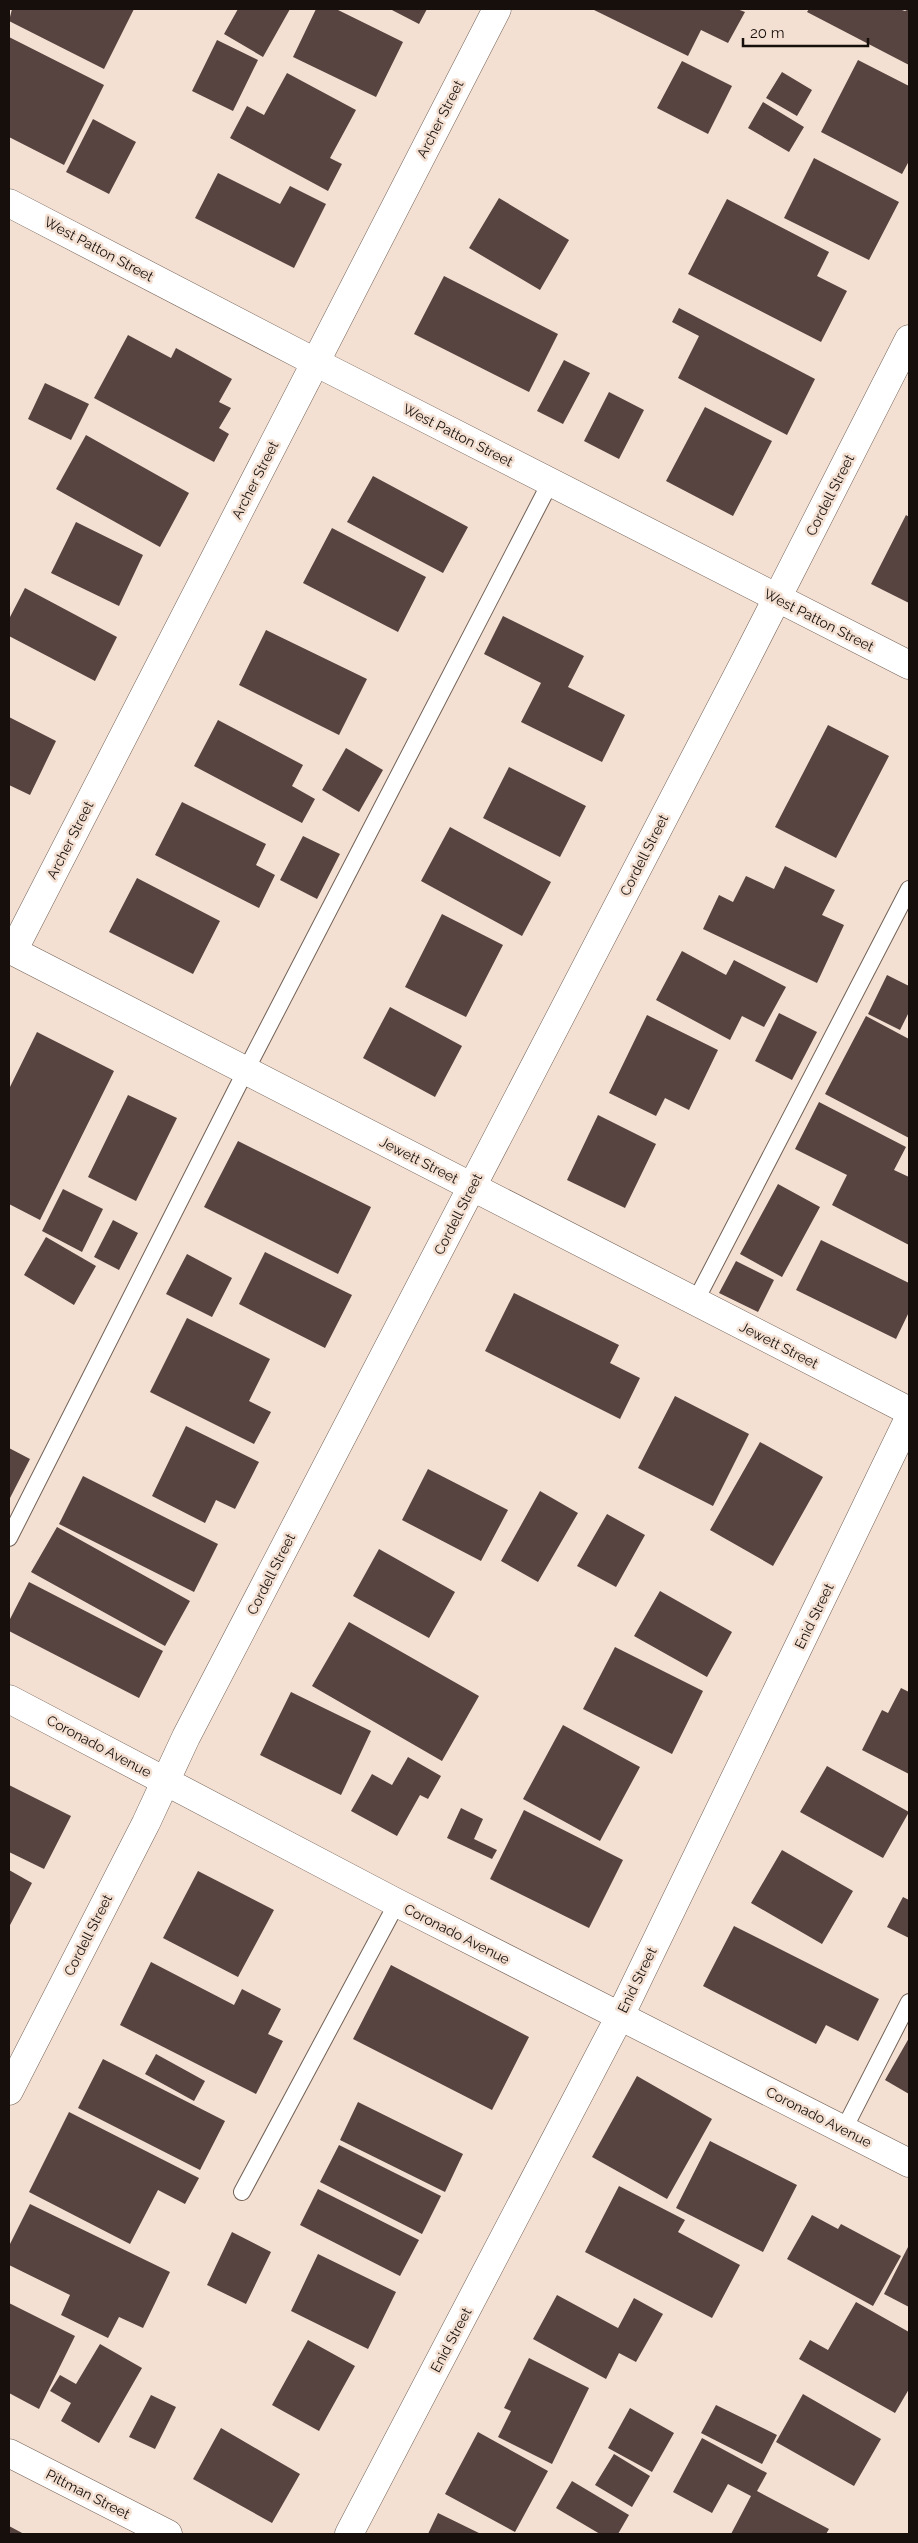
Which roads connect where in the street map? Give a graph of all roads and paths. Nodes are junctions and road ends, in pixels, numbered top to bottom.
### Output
1 (497, 9) edge
2 (9, 203) edge
3 (909, 339) edge
4 (315, 362) junction
5 (550, 482) junction
6 (777, 598) junction
7 (909, 665) edge
8 (909, 888) edge
9 (10, 953) edge
10 (245, 1072) junction
11 (472, 1187) junction
12 (695, 1302) junction
13 (909, 1411) edge
14 (909, 1418) edge
15 (9, 1538) edge
16 (9, 1699) edge
17 (165, 1780) junction
18 (397, 1903) junction
19 (909, 2002) edge
20 (620, 2016) junction
21 (9, 2091) edge
22 (844, 2129) junction
23 (909, 2163) edge
24 (242, 2192) dead end
25 (9, 2453) edge
26 (168, 2534) edge
27 (349, 2534) edge

1 - 4 street, Archer Street
2 - 4 street, West Patton Street
3 - 6 street, Cordell Street
4 - 5 street, West Patton Street
4 - 9 street, Archer Street
5 - 6 street, West Patton Street
5 - 10 lane
6 - 7 street, West Patton Street
6 - 11 street, Cordell Street
8 - 12 lane
9 - 10 street, Jewett Street
10 - 11 street, Jewett Street
10 - 15 lane
11 - 12 street, Jewett Street
11 - 17 street, Cordell Street
12 - 13 street, Jewett Street
14 - 20 street, Enid Street
16 - 17 street, Coronado Avenue
17 - 18 street, Coronado Avenue
17 - 21 street, Cordell Street
18 - 20 street, Coronado Avenue
18 - 24 lane
19 - 22 lane
20 - 22 street, Coronado Avenue
20 - 27 street, Enid Street
22 - 23 street, Coronado Avenue
25 - 26 street, Pittman Street

